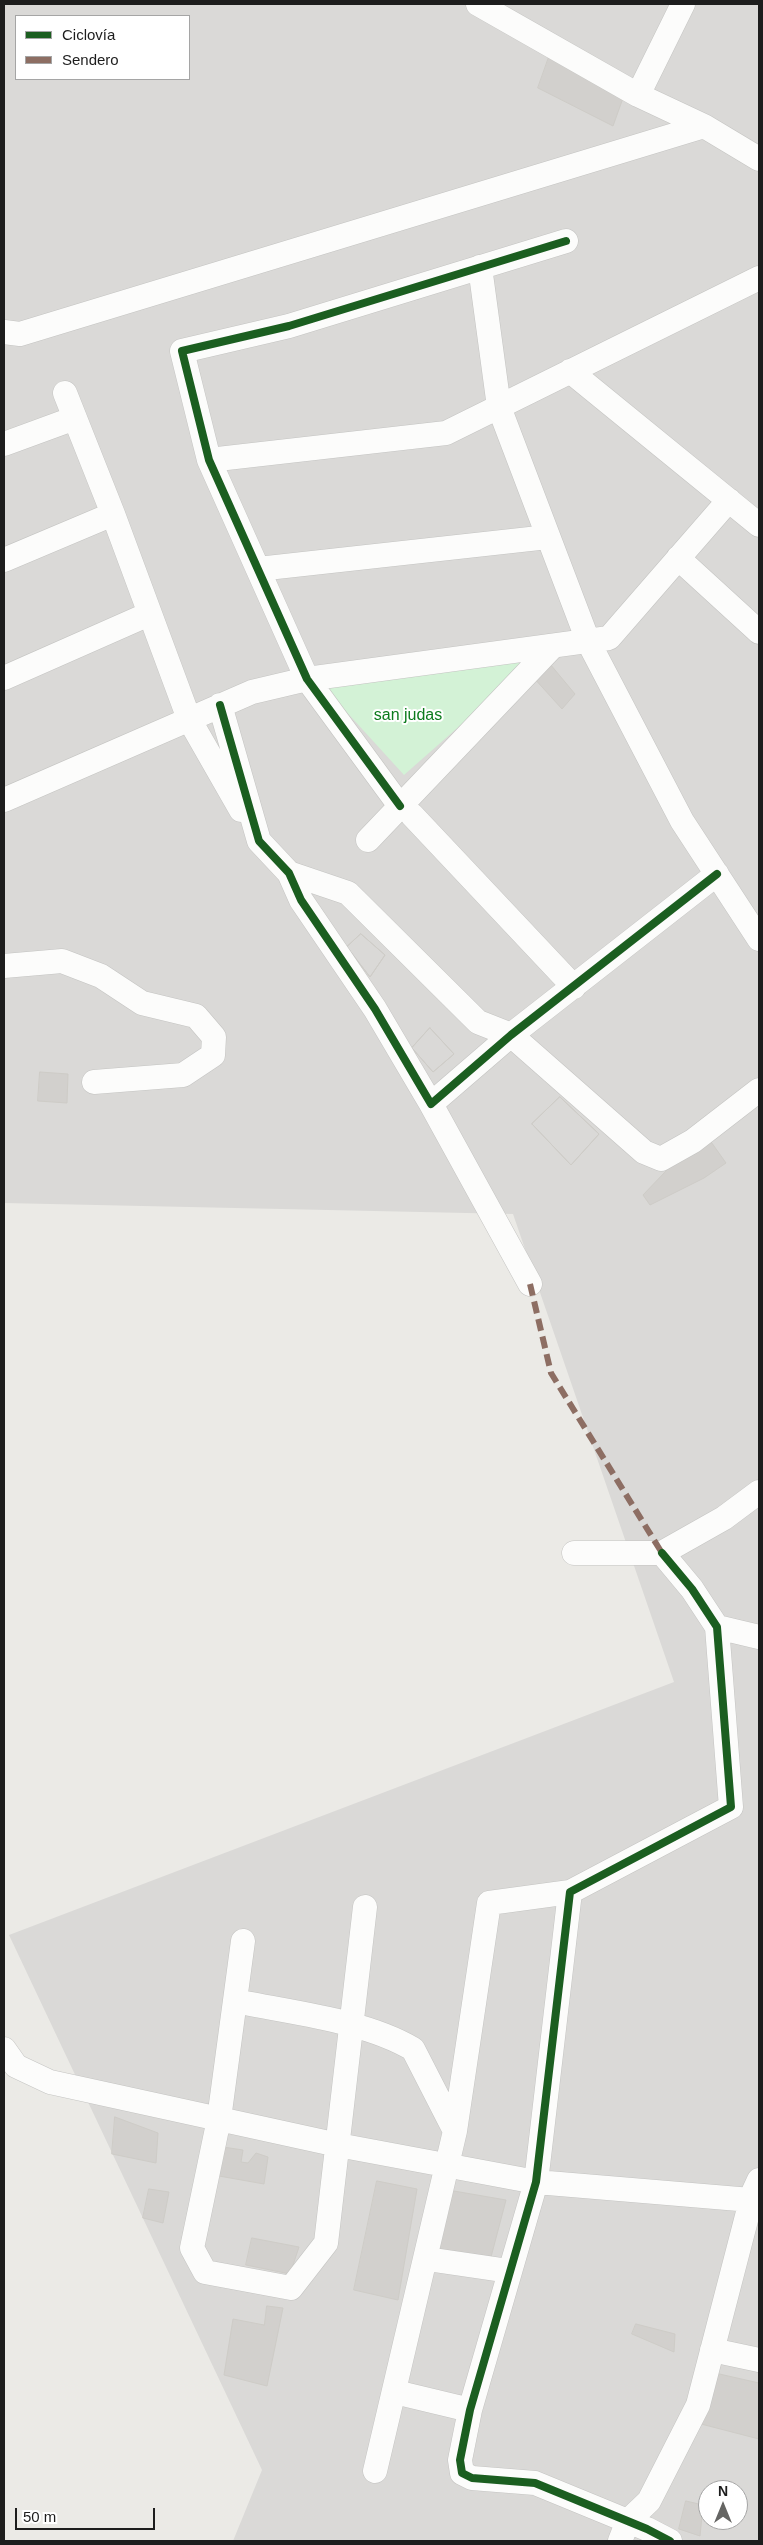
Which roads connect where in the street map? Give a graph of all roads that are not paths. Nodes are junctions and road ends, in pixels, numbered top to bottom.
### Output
1 (478, 4) edge
2 (683, 4) edge
3 (638, 95) junction
4 (704, 126) junction
5 (759, 160) edge
6 (566, 241) dead end
7 (480, 267) junction
8 (759, 278) edge
9 (4, 332) edge
10 (570, 372) junction
11 (65, 393) dead end
12 (498, 407) junction
13 (75, 418) junction
14 (4, 444) edge
15 (209, 460) junction
16 (728, 500) junction
17 (113, 514) junction
18 (759, 525) edge
19 (548, 537) junction
20 (678, 558) junction
21 (4, 560) edge
22 (258, 569) junction
23 (149, 614) junction
24 (759, 632) edge
25 (588, 641) junction
26 (553, 646) junction
27 (4, 678) edge
28 (307, 679) junction
29 (220, 705) junction
30 (189, 719) junction
31 (4, 800) edge
32 (406, 810) junction
33 (368, 840) dead end
34 (258, 841) junction
35 (289, 873) junction
36 (716, 874) junction
37 (759, 939) edge
38 (4, 966) edge
39 (574, 987) junction
40 (511, 1035) junction
41 (94, 1082) dead end
42 (759, 1090) edge
43 (431, 1104) junction
44 (530, 1284) dead end
45 (759, 1492) edge
46 (574, 1553) dead end
47 (662, 1553) junction
48 (717, 1627) junction
49 (759, 1636) edge
50 (570, 1892) junction
51 (365, 1907) dead end
52 (243, 1941) dead end
53 (236, 2001) junction
54 (352, 2025) junction
55 (4, 2049) edge
56 (219, 2119) junction
57 (455, 2131) junction
58 (338, 2145) junction
59 (448, 2164) junction
60 (536, 2182) junction
61 (756, 2192) edge
62 (427, 2259) junction
63 (509, 2271) junction
64 (712, 2350) junction
65 (759, 2360) edge
66 (395, 2392) junction
67 (470, 2410) junction
68 (375, 2471) dead end
69 (634, 2533) edge
70 (670, 2541) edge

1 - 3 street
2 - 3 street
3 - 4 street
4 - 5 street
4 - 9 street
6 - 7 street
7 - 12 street
7 - 15 street
8 - 10 street
10 - 12 street
10 - 16 street
11 - 13 street
12 - 15 street
12 - 19 street
13 - 14 street
13 - 17 street
15 - 22 street
16 - 18 street
16 - 20 street
17 - 21 street
17 - 23 street
19 - 22 street
19 - 25 street
20 - 24 street
20 - 25 street
22 - 28 street
23 - 27 street
23 - 30 street
25 - 26 street
25 - 36 street
26 - 28 street
26 - 32 street
28 - 29 street
28 - 32 street
29 - 30 street
29 - 34 street
30 - 31 street
30 - 34 street
32 - 33 street
32 - 39 street
34 - 35 street
35 - 40 street
35 - 43 street
36 - 37 street
36 - 39 street
38 - 41 street
39 - 40 street
40 - 42 street
40 - 43 street
43 - 44 street
45 - 47 street
46 - 47 street
47 - 48 street
48 - 49 street
48 - 50 street
50 - 57 street
50 - 60 street
51 - 54 street
52 - 53 street
53 - 54 street
53 - 56 street
54 - 57 street
54 - 58 street
55 - 56 street
56 - 58 street
56 - 58 street
57 - 59 street
58 - 59 street
59 - 60 street
59 - 62 street
60 - 61 street
60 - 63 street
61 - 64 street
62 - 63 street
62 - 66 street
63 - 67 street
64 - 65 street
64 - 69 street
66 - 67 street
66 - 68 street
67 - 69 street
69 - 70 street

